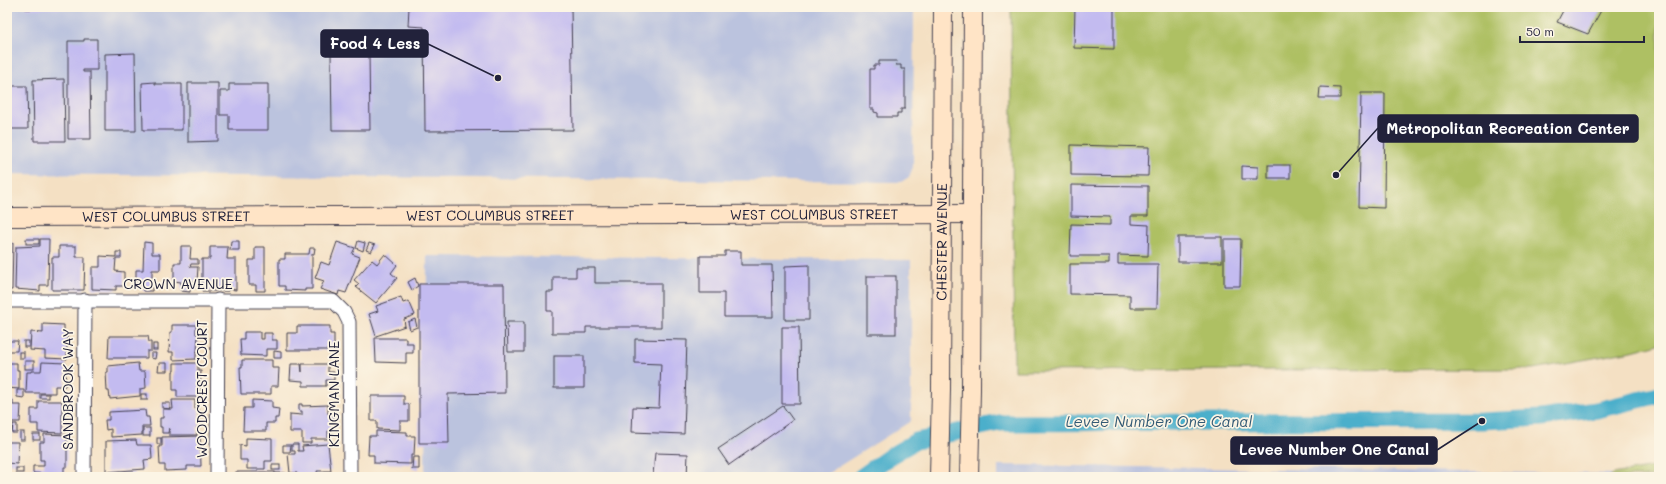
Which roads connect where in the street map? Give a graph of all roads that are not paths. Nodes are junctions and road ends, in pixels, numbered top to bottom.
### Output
1 (943, 7) edge
2 (973, 7) edge
3 (942, 213) junction
4 (972, 214) junction
5 (7, 217) edge
6 (7, 300) edge
7 (85, 300) junction
8 (218, 300) junction
9 (344, 312) joint
10 (939, 472) edge
11 (969, 472) edge
12 (84, 477) edge
13 (217, 477) edge
14 (350, 477) edge

1 - 3 main road, CHESTER AVENUE
2 - 4 main road
3 - 4 main road, WEST COLUMBUS STREET
3 - 5 main road, WEST COLUMBUS STREET
3 - 10 main road, CHESTER AVENUE
4 - 11 main road
6 - 7 street, CROWN AVENUE
7 - 8 street, CROWN AVENUE
7 - 12 street, SANDBROOK WAY
8 - 9 street, CROWN AVENUE
8 - 13 street, WOODCREST COURT
9 - 14 street, KINGMAN LANE

